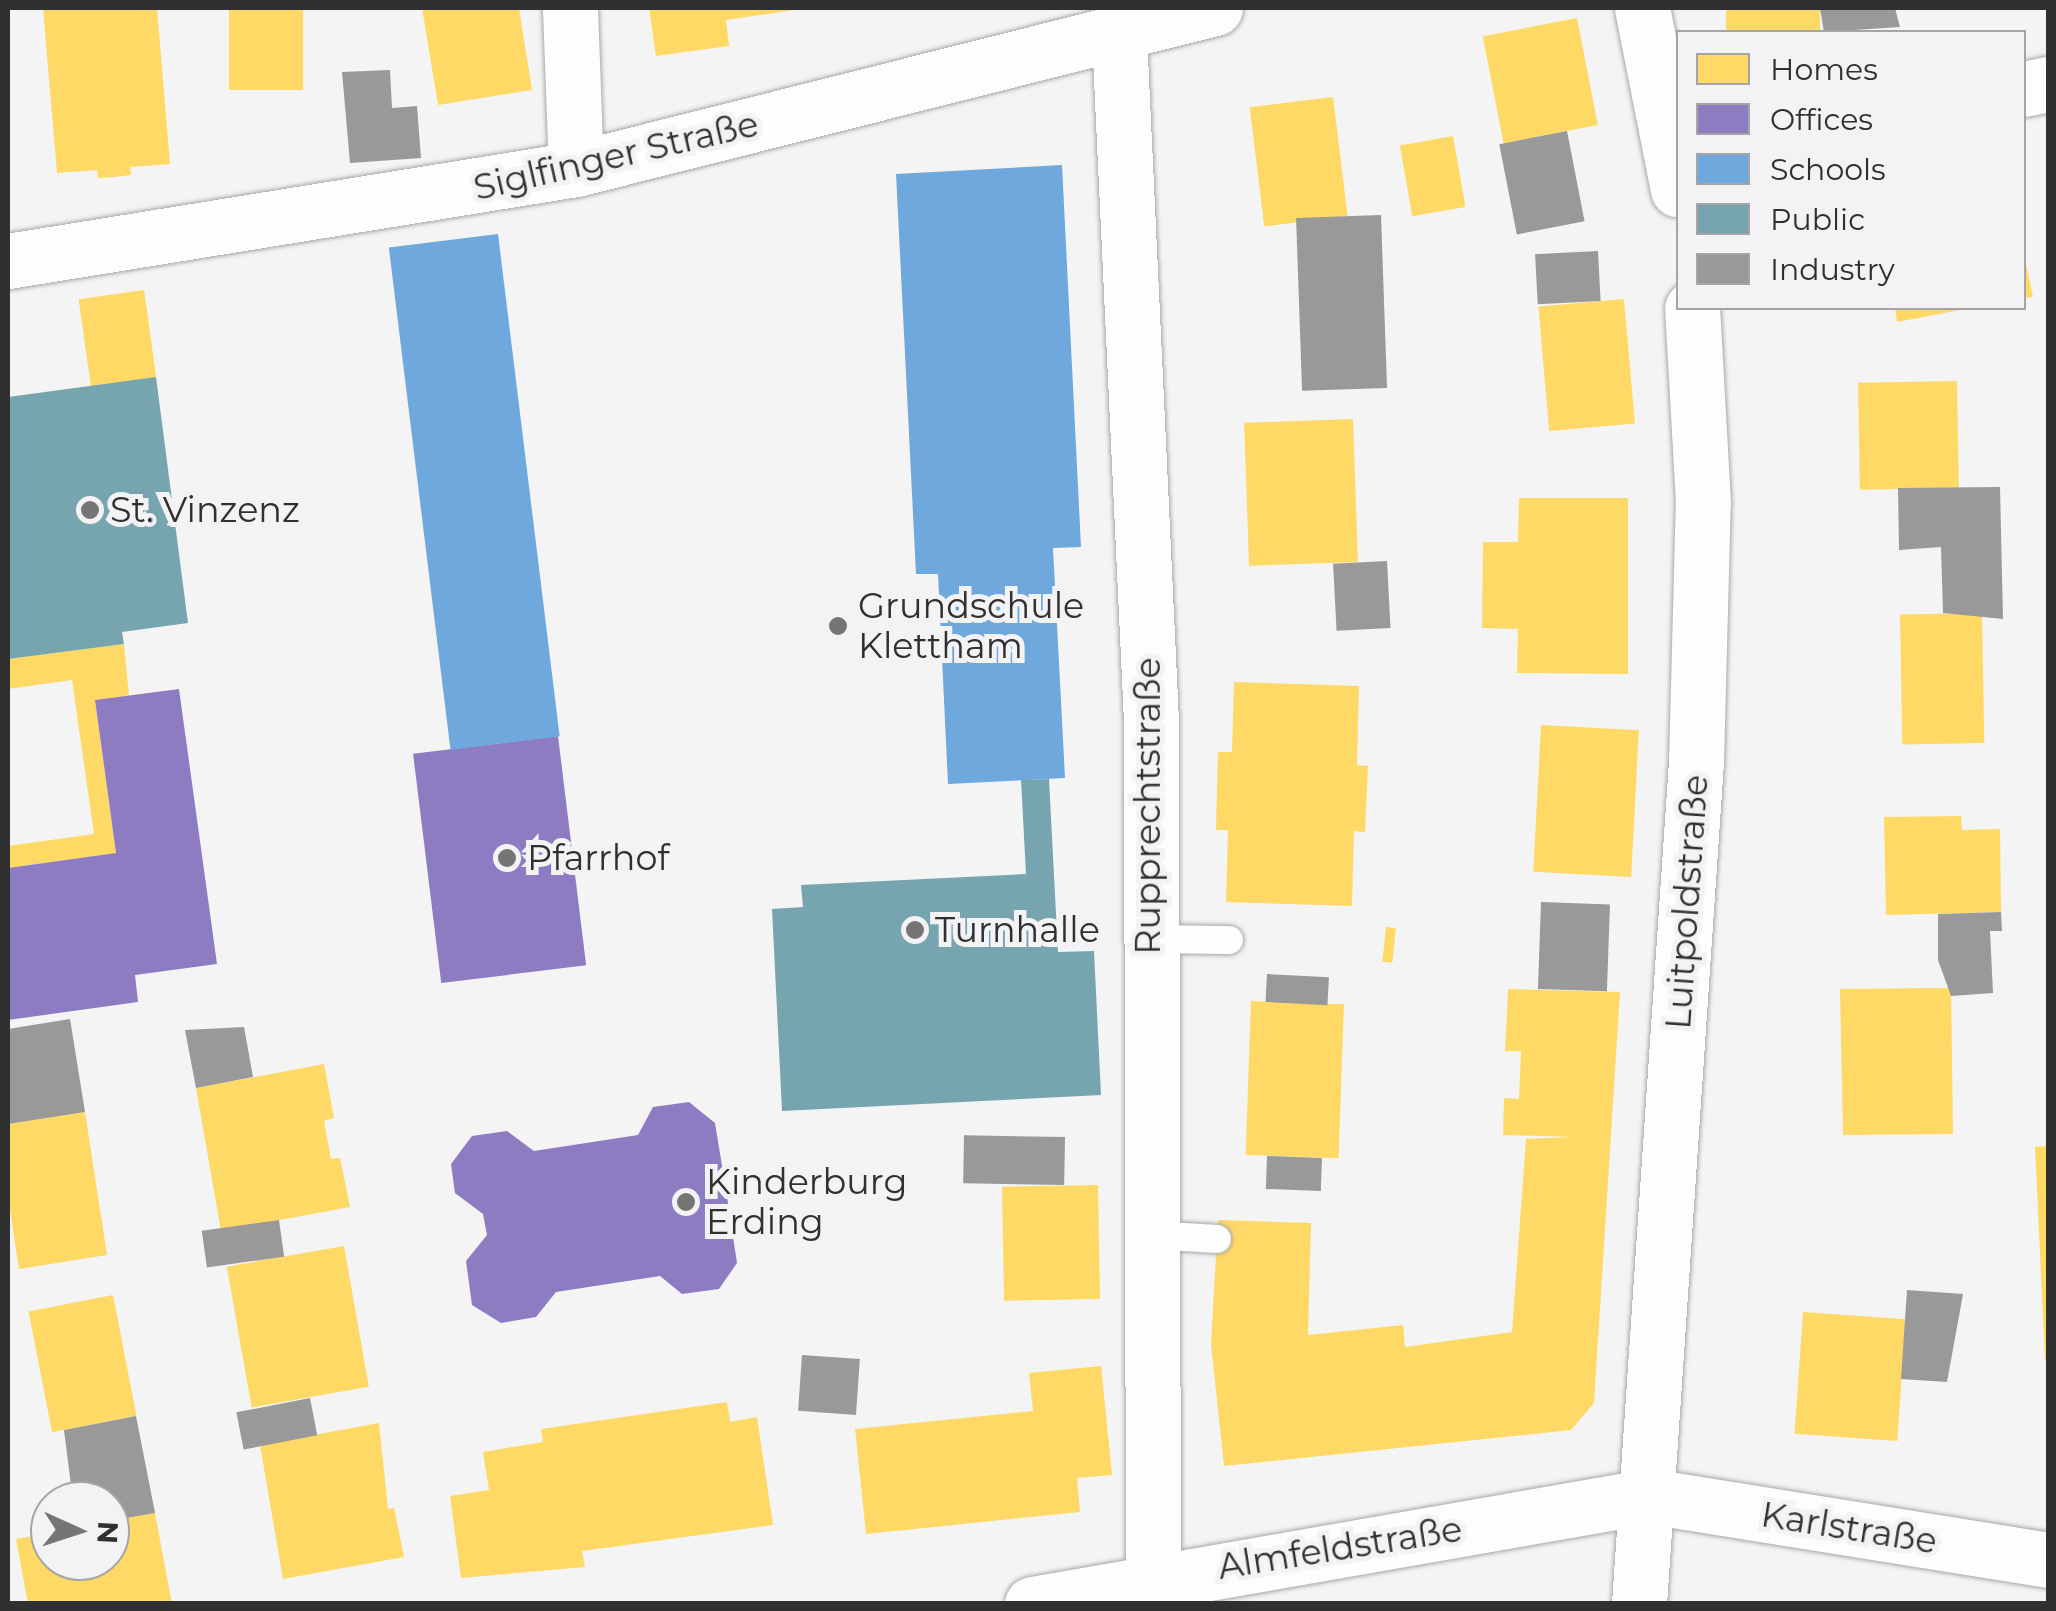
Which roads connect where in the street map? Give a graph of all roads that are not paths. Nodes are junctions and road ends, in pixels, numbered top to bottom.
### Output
1 (570, 8) edge
2 (1215, 8) edge
3 (1642, 8) edge
4 (1119, 35) junction
5 (1676, 161) edge
6 (576, 169) junction
7 (8, 248) edge
8 (1692, 310) edge
9 (1148, 939) junction
10 (1228, 940) dead end
11 (1150, 1236) junction
12 (1217, 1239) dead end
13 (1649, 1496) junction
14 (2048, 1560) edge
15 (1153, 1579) junction
16 (1032, 1604) edge
17 (1639, 1604) edge

1 - 6 street
2 - 4 street, Siglfinger Straße
3 - 5 street
4 - 6 street, Siglfinger Straße
4 - 9 street, Rupprechtstraße
6 - 7 street, Siglfinger Straße
8 - 13 street, Luitpoldstraße
9 - 10 lane
9 - 11 street, Rupprechtstraße
11 - 12 lane
11 - 15 street, Rupprechtstraße
13 - 14 street, Karlstraße
13 - 15 street, Almfeldstraße
13 - 17 street, Luitpoldstraße
15 - 16 street, Almfeldstraße

